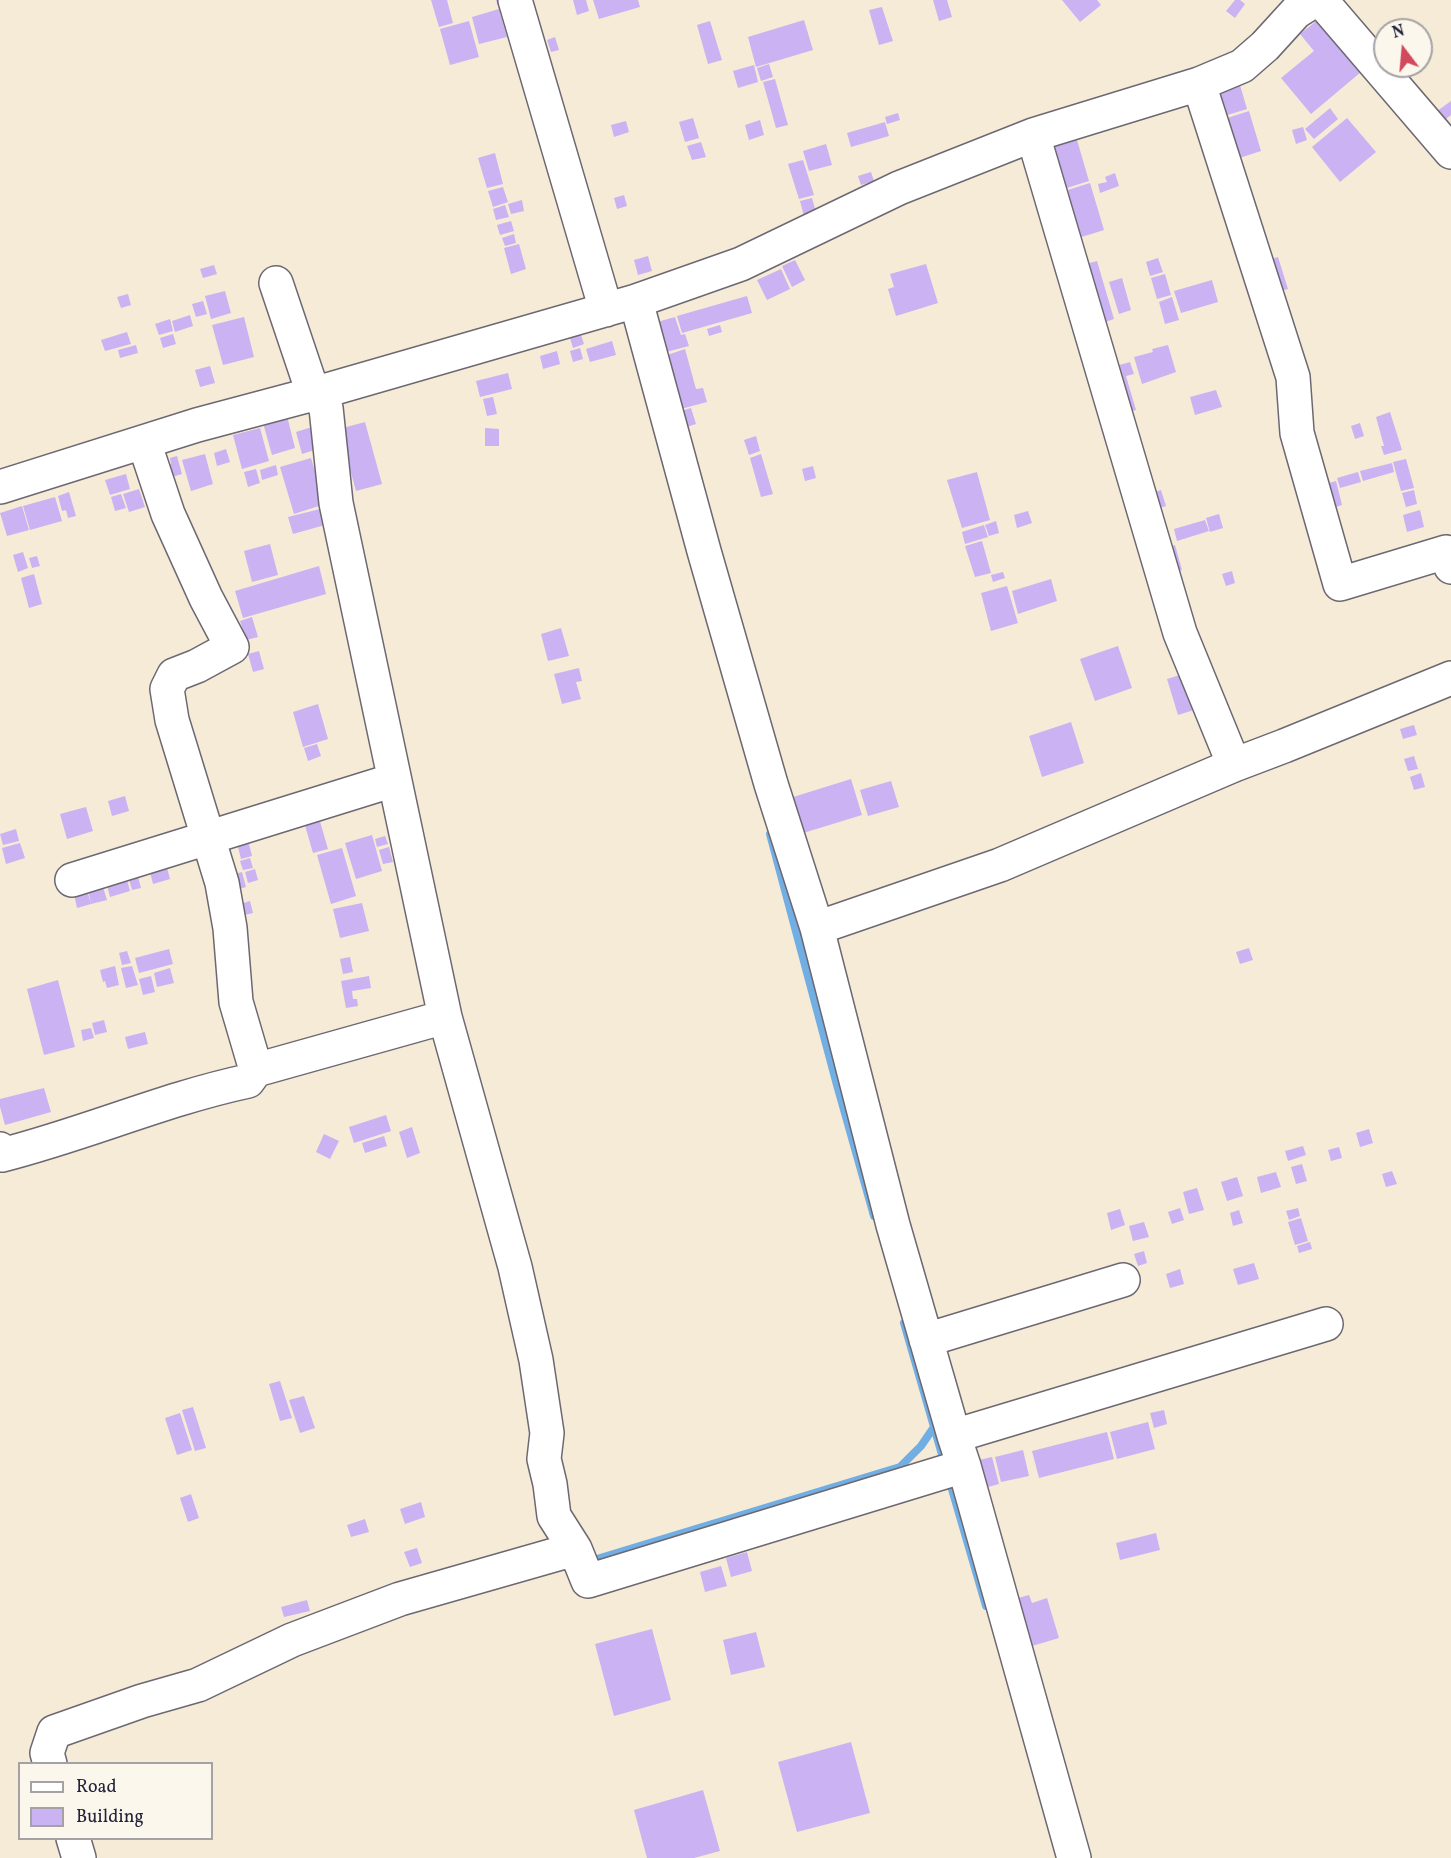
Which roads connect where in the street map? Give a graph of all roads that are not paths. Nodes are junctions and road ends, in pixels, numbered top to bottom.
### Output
1 (515, 0) edge
2 (1302, 3) edge
3 (1198, 84) junction
4 (1033, 135) junction
5 (1451, 152) edge
6 (276, 283) dead end
7 (621, 306) junction
8 (317, 393) junction
9 (144, 442) junction
10 (0, 488) edge
11 (1451, 567) edge
12 (1451, 678) edge
13 (1234, 765) junction
14 (394, 780) junction
15 (209, 837) junction
16 (72, 880) dead end
17 (817, 928) junction
18 (445, 1017) junction
19 (256, 1070) junction
20 (0, 1149) edge
21 (1123, 1280) dead end
22 (1326, 1324) dead end
23 (926, 1340) junction
24 (959, 1451) junction
25 (575, 1549) junction
26 (49, 1762) edge
27 (73, 1840) edge
28 (79, 1858) edge
29 (1074, 1858) edge

1 - 7 street
2 - 3 street
2 - 5 street
3 - 4 street
3 - 11 street
4 - 7 street
4 - 13 street
6 - 8 street
7 - 8 street
7 - 17 street
8 - 9 street
8 - 14 street
9 - 10 street
9 - 15 street
12 - 13 street
13 - 17 street
14 - 15 street
14 - 18 street
15 - 16 street
15 - 19 street
17 - 23 street
18 - 19 street
18 - 25 street
19 - 20 street
21 - 23 street
22 - 24 street
23 - 24 street
24 - 25 street
24 - 29 street
25 - 26 street
27 - 28 street

